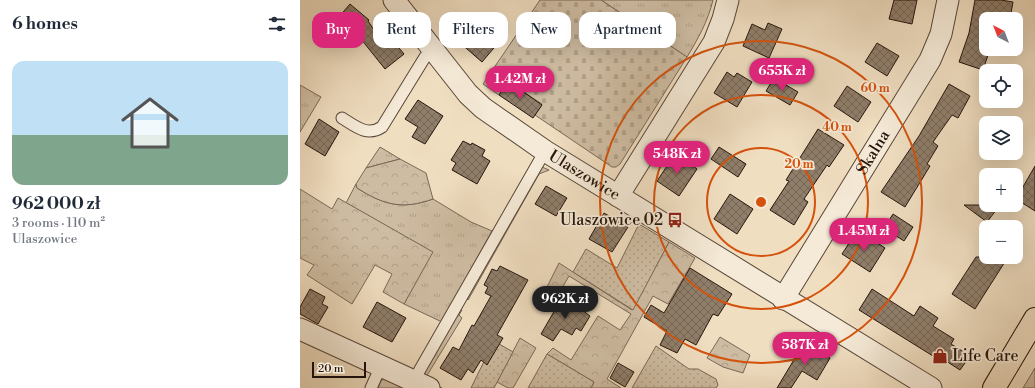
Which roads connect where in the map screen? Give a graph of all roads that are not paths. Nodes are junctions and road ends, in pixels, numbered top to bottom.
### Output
1 (394, 0) edge
2 (728, 0) edge
3 (948, 0) edge
4 (433, 50) junction
5 (342, 118) dead end
6 (518, 132) junction
7 (545, 151) junction
8 (618, 196) junction
9 (783, 299) junction
10 (1035, 319) edge
11 (300, 329) edge
12 (382, 366) junction
13 (421, 384) edge
14 (372, 388) edge
15 (931, 388) edge
16 (994, 388) edge

1 - 4 street, Ulaszowice
2 - 8 street
3 - 9 street, Skalna
4 - 5 lane
4 - 6 street, Ulaszowice
6 - 7 street, Ulaszowice
6 - 8 street
7 - 8 street, Ulaszowice
7 - 13 lane
8 - 9 street, Ulaszowice
9 - 15 street, Ulaszowice
10 - 16 main road
11 - 12 street
12 - 13 street
12 - 14 lane

